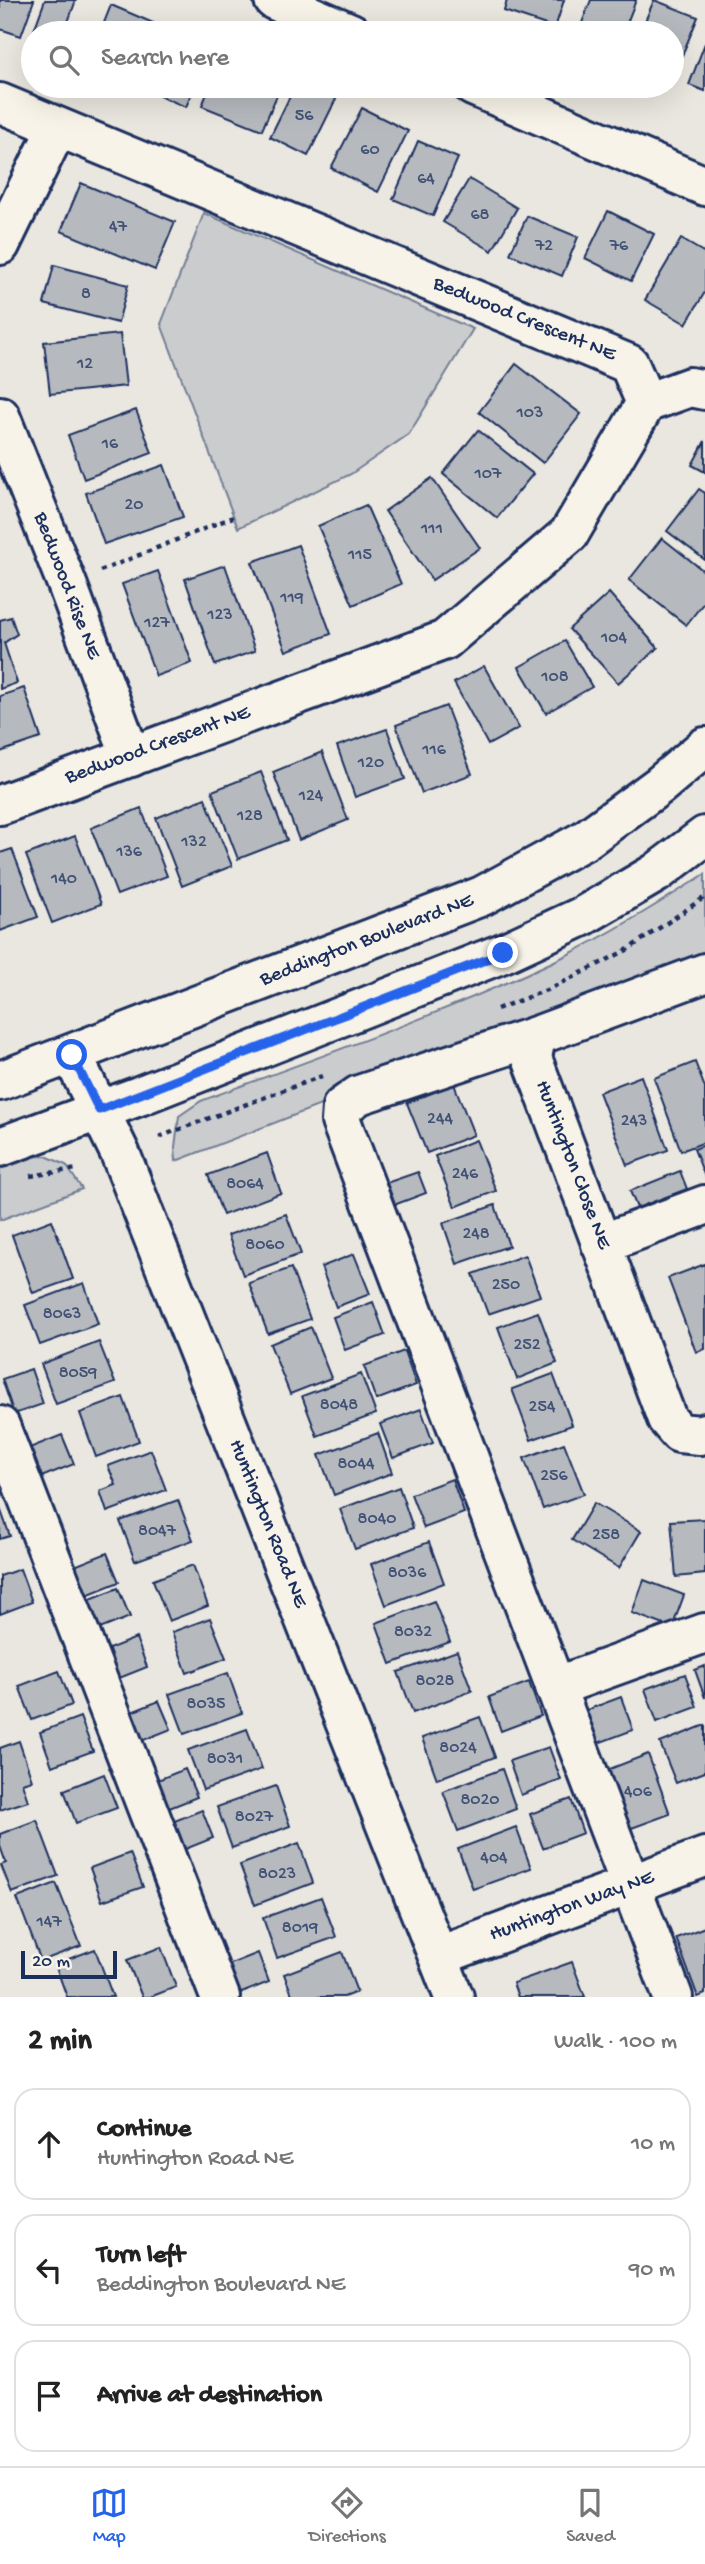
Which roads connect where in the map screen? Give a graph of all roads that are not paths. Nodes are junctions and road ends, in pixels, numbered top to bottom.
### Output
1 (274, 0) edge
2 (323, 21) edge
3 (500, 98) edge
4 (0, 103) edge
5 (57, 128) junction
6 (705, 186) edge
7 (0, 245) edge
8 (705, 390) edge
9 (646, 403) junction
10 (0, 416) edge
11 (705, 747) edge
12 (131, 757) junction
13 (0, 805) edge
14 (705, 836) edge
15 (705, 973) edge
16 (536, 1036) junction
17 (72, 1055) junction
18 (0, 1081) edge
19 (99, 1110) junction
20 (0, 1147) edge
21 (705, 1205) edge
22 (601, 1244) junction
23 (0, 1426) edge
24 (705, 1433) edge
25 (9, 1474) edge
26 (705, 1633) edge
27 (555, 1687) junction
28 (705, 1857) edge
29 (630, 1886) junction
30 (439, 1956) junction
31 (220, 1997) edge
32 (454, 1997) edge
33 (673, 1997) edge

1 - 2 street
3 - 6 street
4 - 5 street, Bedwood Crescent NE
5 - 7 street
5 - 9 street, Bedwood Crescent NE
8 - 9 street
9 - 12 street, Bedwood Crescent NE
10 - 12 street, Bedwood Rise NE
11 - 17 street, Beddington Boulevard NE
12 - 13 street, Bedwood Crescent NE
14 - 19 street
15 - 16 street
16 - 22 street, Huntington Close NE
16 - 27 street
17 - 18 street, Beddington Boulevard NE
17 - 19 street, Huntington Road NE
19 - 20 street
19 - 30 street, Huntington Road NE
21 - 22 street
22 - 24 street, Huntington Close NE
23 - 25 street
25 - 31 street
26 - 27 street
27 - 29 street
28 - 29 street, Huntington Way NE
29 - 30 street, Huntington Way NE
29 - 33 street
30 - 32 street, Huntington Road NE

